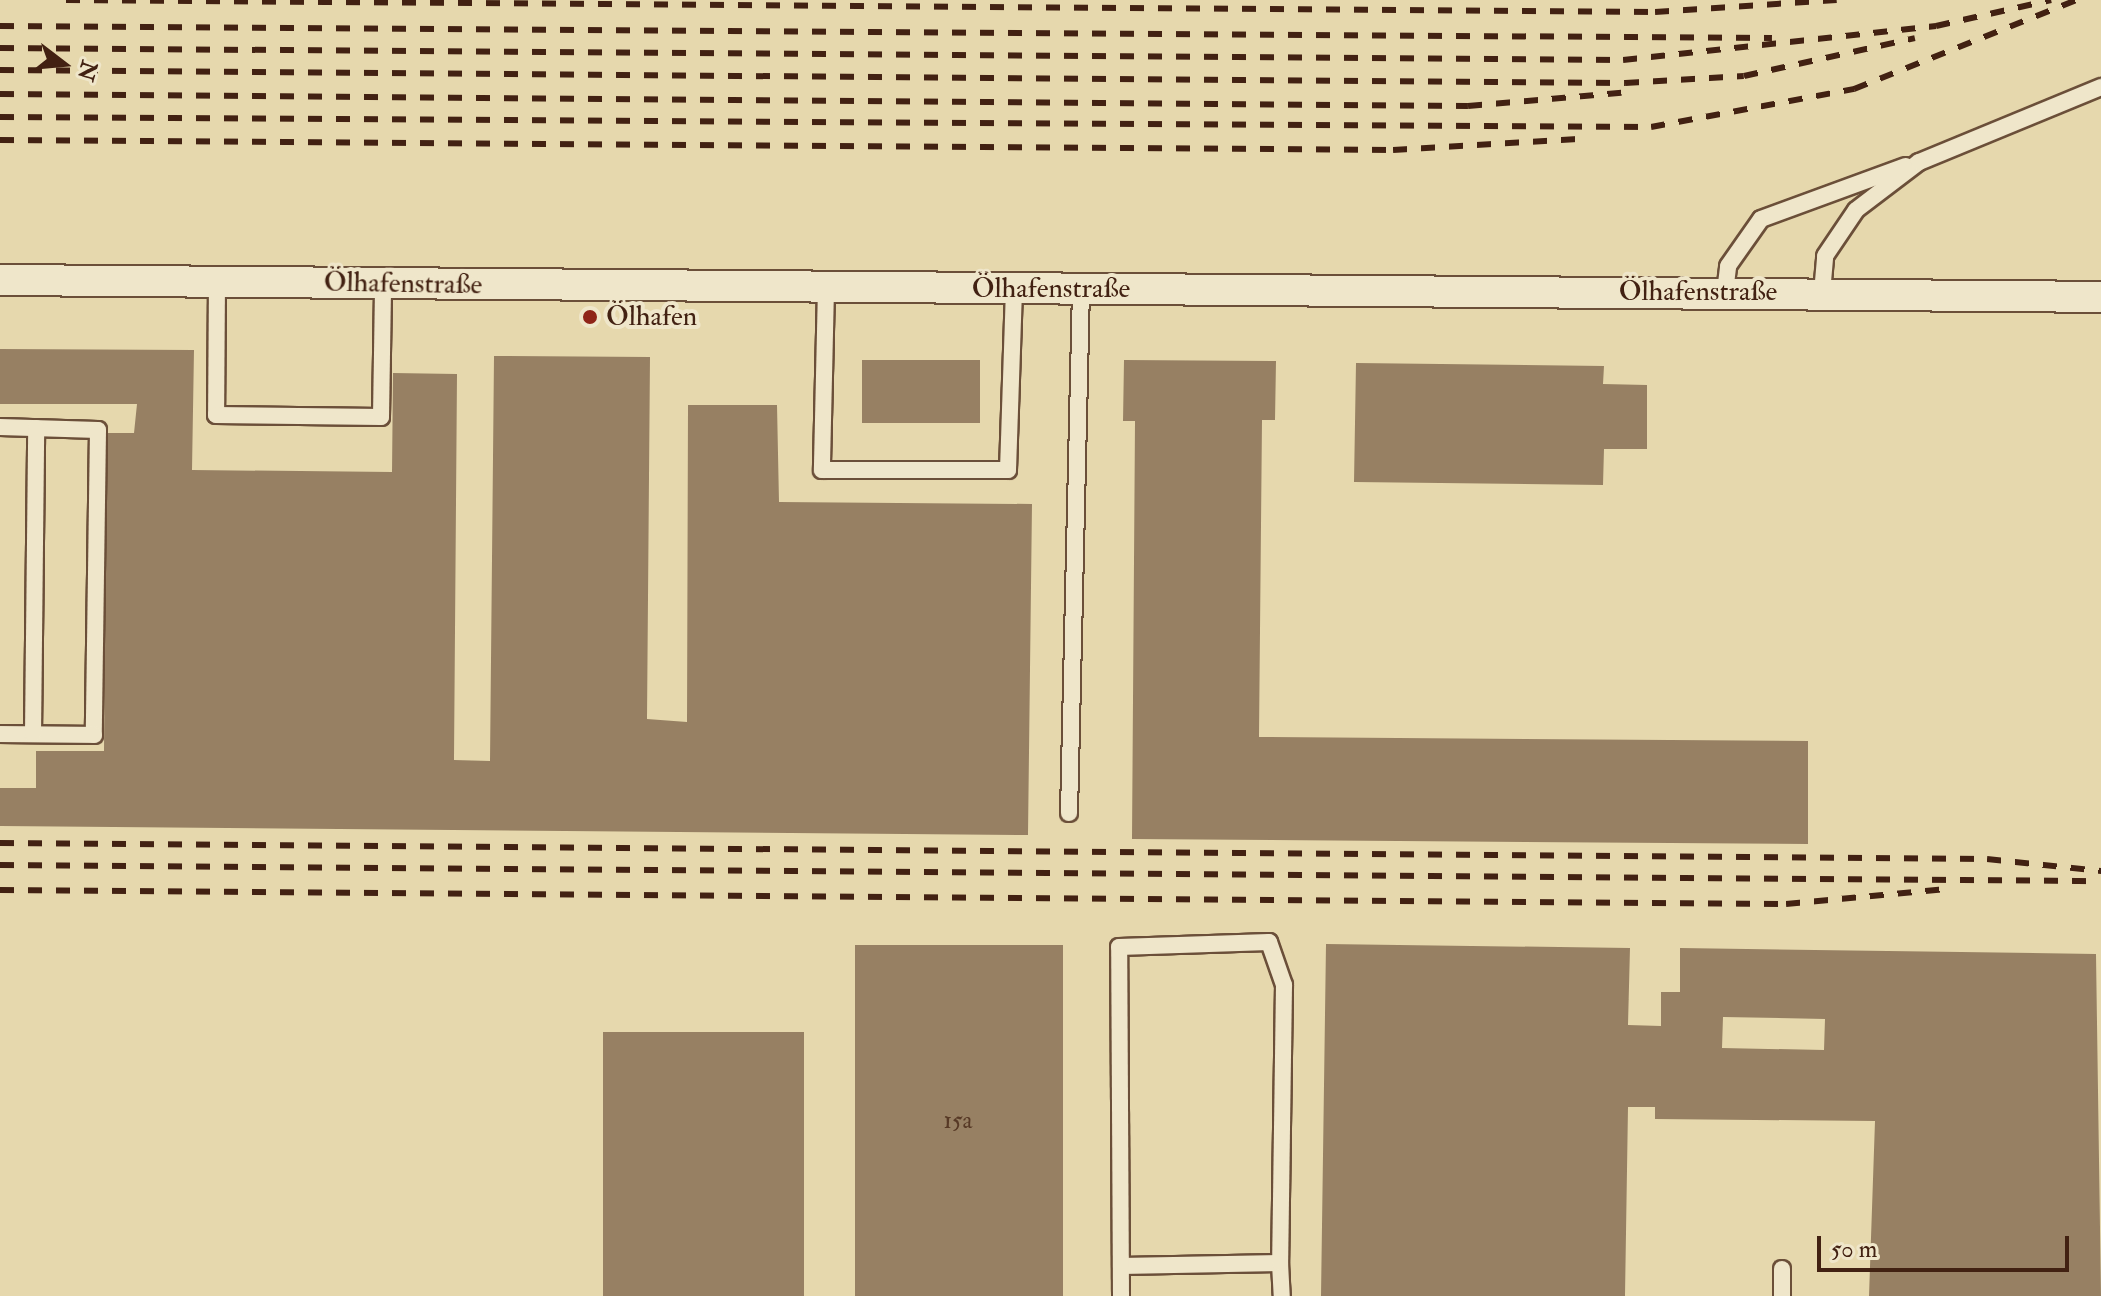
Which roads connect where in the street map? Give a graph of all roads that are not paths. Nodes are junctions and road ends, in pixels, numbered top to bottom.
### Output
1 (2101, 87) edge
2 (1919, 162) junction
3 (0, 280) edge
4 (217, 283) junction
5 (383, 284) junction
6 (826, 288) junction
7 (1014, 289) junction
8 (1081, 289) junction
9 (1725, 292) junction
10 (1822, 293) junction
11 (2101, 297) edge
12 (0, 427) edge
13 (36, 428) junction
14 (0, 734) edge
15 (33, 734) junction
16 (1069, 813) dead end
17 (1280, 1263) junction
18 (1121, 1266) junction
19 (1782, 1269) dead end
20 (1121, 1296) edge
21 (1282, 1296) edge
22 (1782, 1296) edge

1 - 2 lane
2 - 9 lane
2 - 10 lane
3 - 4 street, Ölhafenstraße
4 - 5 street, Ölhafenstraße
4 - 5 lane
5 - 6 street, Ölhafenstraße
6 - 7 street, Ölhafenstraße
6 - 7 lane
7 - 8 street, Ölhafenstraße
8 - 9 street, Ölhafenstraße
8 - 16 lane
9 - 10 street, Ölhafenstraße
10 - 11 street, Ölhafenstraße
12 - 13 lane
13 - 15 lane
13 - 15 lane
14 - 15 lane
17 - 18 lane
17 - 18 lane
17 - 21 lane
18 - 20 lane
19 - 22 lane

